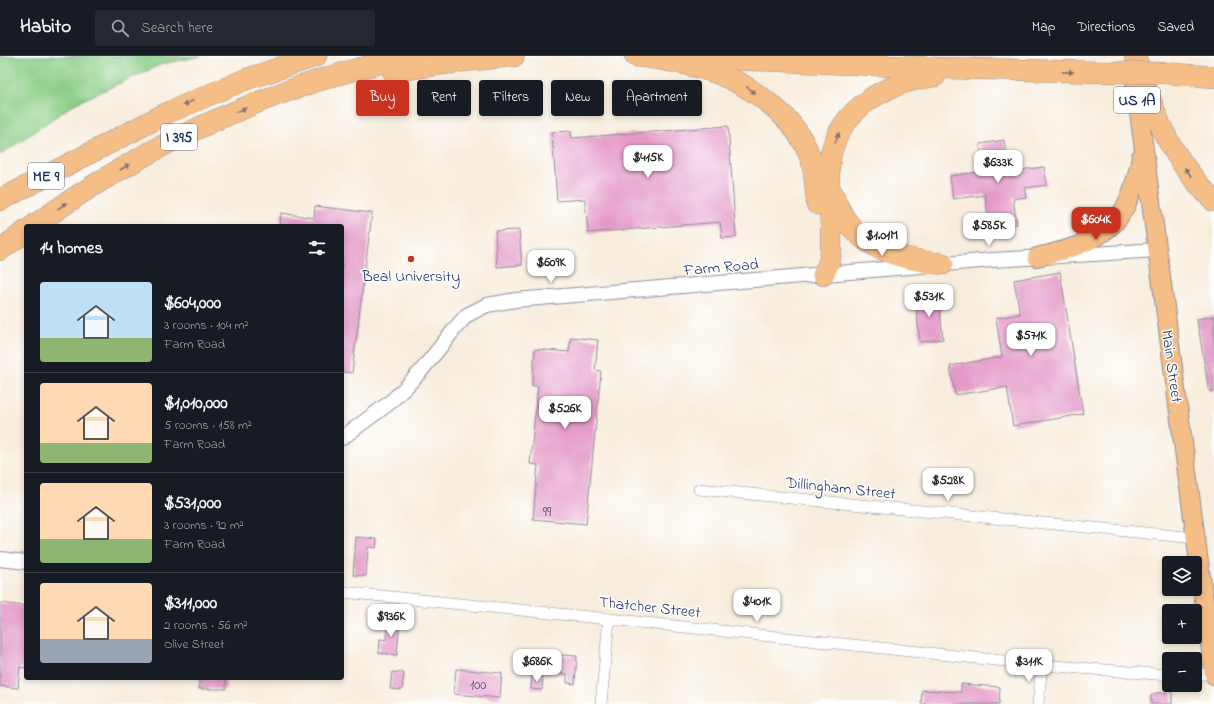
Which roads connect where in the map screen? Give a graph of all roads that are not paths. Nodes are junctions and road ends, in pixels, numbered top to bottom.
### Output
1 (316, 56) edge
2 (412, 56) edge
3 (514, 56) edge
4 (635, 56) edge
5 (661, 56) edge
6 (1132, 56) edge
7 (1135, 56) edge
8 (1033, 71) junction
9 (1214, 72) edge
10 (1164, 73) junction
11 (1214, 77) edge
12 (271, 98) junction
13 (1143, 144) junction
14 (92, 152) junction
15 (829, 176) junction
16 (0, 200) edge
17 (1214, 201) edge
18 (0, 211) edge
19 (36, 224) edge
20 (24, 232) edge
21 (0, 250) edge
22 (1158, 250) junction
23 (1037, 257) junction
24 (943, 264) junction
25 (823, 275) junction
26 (344, 437) edge
27 (699, 490) dead end
28 (1196, 538) junction
29 (0, 559) edge
30 (24, 562) edge
31 (344, 592) edge
32 (609, 619) junction
33 (1042, 664) junction
34 (1162, 674) edge
35 (1214, 674) edge
36 (1202, 675) edge
37 (601, 704) edge
38 (1038, 704) edge

1 -> 14 highway, I 395
2 - 12 highway, I 395
3 - 12 highway
4 -> 25 highway
5 - 8 highway
6 - 13 main road, Main Street / US 1A
17 -> 7 highway
8 -> 10 highway, bridge
15 -> 8 highway
9 - 10 highway
10 - 11 highway
19 -> 12 highway, I 395
13 - 22 main road, Main Street / US 1A
13 - 23 main road
14 - 16 highway, ME 9
14 - 18 highway, I 395
15 - 24 highway
15 - 25 highway
20 - 21 highway
22 - 23 street, Farm Road
22 - 28 main road, Main Street / US 1A
23 - 24 street, Farm Road
24 - 25 street, Farm Road
25 - 26 street, Farm Road
27 - 28 street, Dillingham Street
28 - 35 main road, Main Street / US 1A
29 - 30 street
31 - 32 street, Thatcher Street
32 - 33 street, Thatcher Street
32 - 37 street
33 - 34 street, Thatcher Street
33 - 38 street
35 - 36 street

